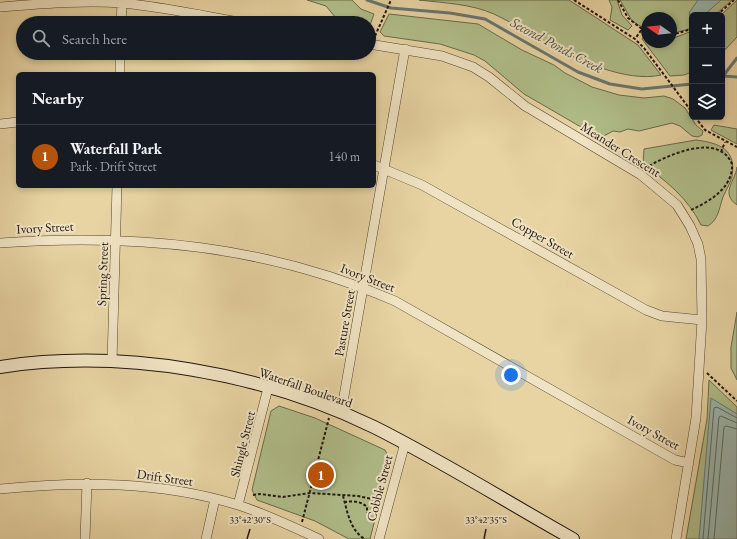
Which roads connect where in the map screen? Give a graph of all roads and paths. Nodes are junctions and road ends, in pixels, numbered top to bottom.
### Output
1 (390, 0) edge
2 (574, 0) edge
3 (618, 0) edge
4 (734, 0) edge
5 (122, 4) junction
6 (0, 7) edge
7 (720, 12) edge
8 (121, 16) edge
9 (207, 16) edge
10 (641, 28) edge
11 (689, 30) edge
12 (641, 31) edge
13 (377, 32) dead end
14 (677, 33) edge
15 (635, 40) junction
16 (376, 45) edge
17 (405, 49) junction
18 (120, 60) edge
19 (120, 72) edge
20 (689, 108) edge
21 (698, 120) edge
22 (16, 122) edge
23 (0, 124) edge
24 (725, 142) junction
25 (737, 147) edge
26 (721, 152) junction
27 (376, 166) edge
28 (384, 168) junction
29 (645, 168) dead end
30 (117, 188) edge
31 (683, 215) junction
32 (116, 239) junction
33 (0, 243) edge
34 (364, 288) junction
35 (702, 320) junction
36 (112, 362) junction
37 (0, 367) edge
38 (698, 373) junction
39 (268, 388) junction
40 (737, 401) edge
41 (336, 411) junction
42 (404, 443) junction
43 (689, 463) junction
44 (87, 483) junction
45 (0, 489) edge
46 (310, 493) junction
47 (253, 495) dead end
48 (343, 496) junction
49 (215, 499) junction
50 (344, 502) junction
51 (389, 503) junction
52 (238, 505) junction
53 (367, 512) dead end
54 (300, 530) junction
55 (314, 538) edge
56 (85, 539) edge
57 (206, 539) edge
58 (365, 539) edge
59 (379, 539) edge
60 (573, 539) edge
61 (676, 539) edge

1 - 13 path
2 - 15 path
3 - 10 path
4 - 7 path
5 - 6 street
5 - 8 street
5 - 9 street
11 - 14 path
12 - 15 path
15 - 20 path
16 - 17 street, Meander Crescent
17 - 28 street, Pasture Street
17 - 31 street, Meander Crescent
18 - 19 street
21 - 24 path
22 - 23 street
24 - 25 path
24 - 26 path
26 - 29 path
26 - 31 path
27 - 28 street, Copper Street
28 - 34 street, Pasture Street
28 - 35 street, Copper Street
30 - 32 street, Spring Street
31 - 35 street, Meander Crescent
32 - 33 street, Ivory Street
32 - 34 street, Ivory Street
32 - 36 street, Spring Street
34 - 41 street, Pasture Street
34 - 43 street, Ivory Street
35 - 38 street, Meander Crescent
36 - 37 street, Waterfall Boulevard
36 - 39 street, Waterfall Boulevard
38 - 40 path
38 - 43 street, Meander Crescent
39 - 41 street, Waterfall Boulevard
39 - 52 street, Shingle Street
41 - 42 street, Waterfall Boulevard
41 - 46 path
42 - 51 street, Cobble Street
42 - 60 street, Waterfall Boulevard
43 - 61 street, Meander Crescent
44 - 45 street, Drift Street
44 - 49 street, Drift Street
44 - 56 street
46 - 47 path
46 - 48 path
46 - 54 path
48 - 50 path
48 - 51 path
49 - 52 street, Drift Street
49 - 57 street
50 - 53 path
50 - 58 path
51 - 59 street, Cobble Street
52 - 54 street, Drift Street
54 - 55 street, Drift Street

